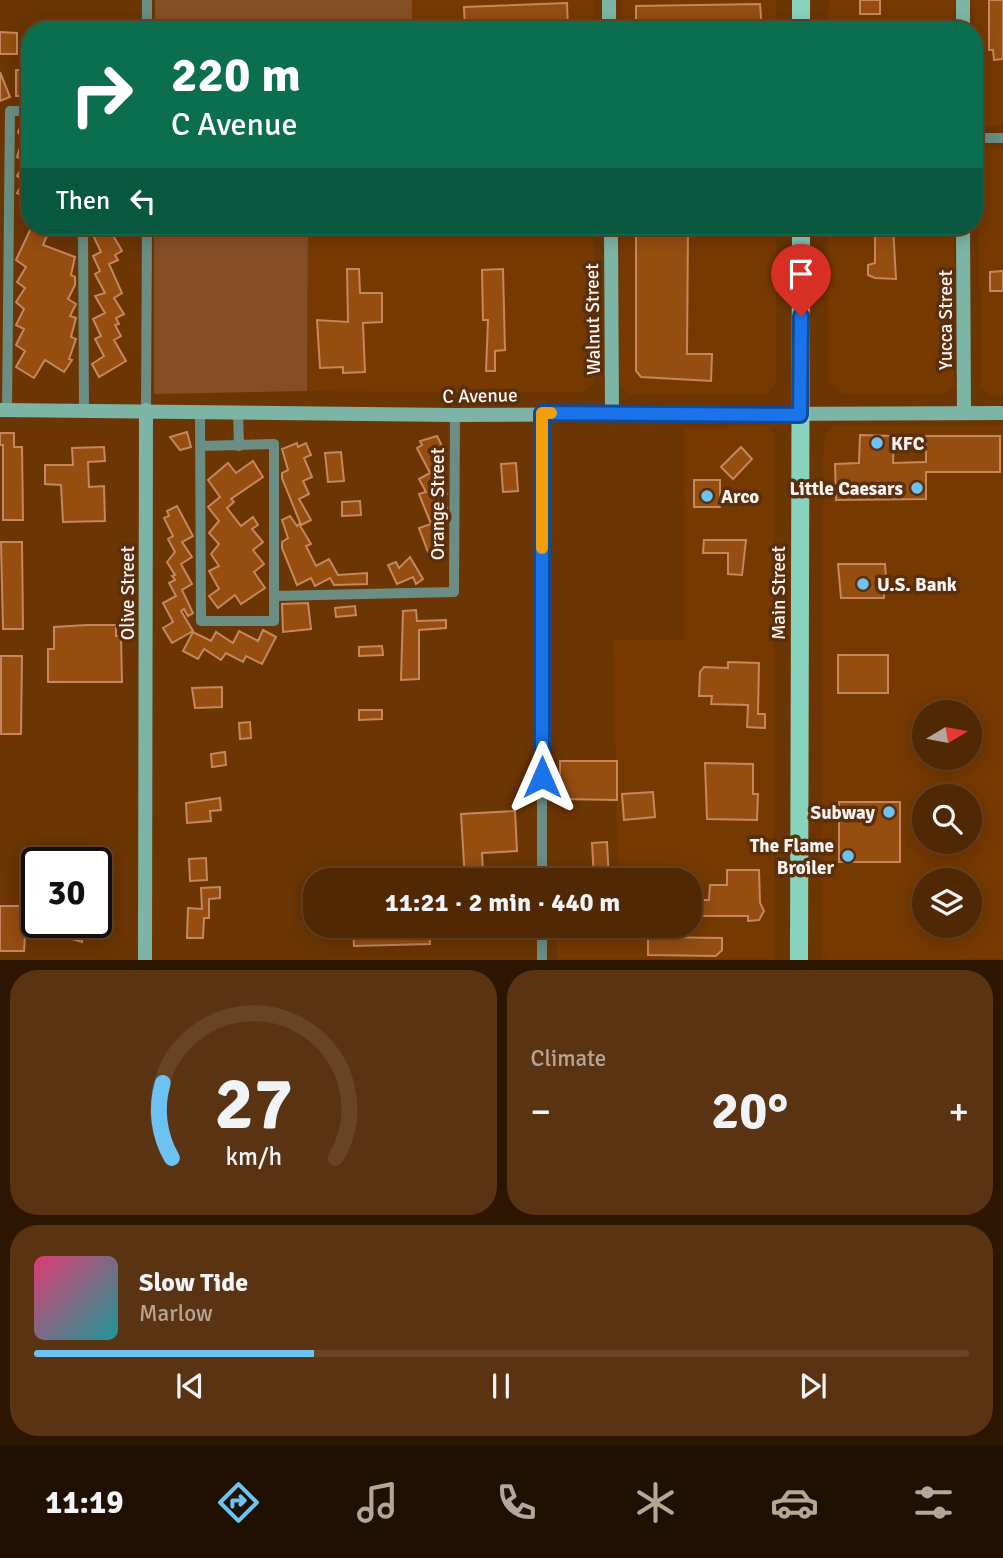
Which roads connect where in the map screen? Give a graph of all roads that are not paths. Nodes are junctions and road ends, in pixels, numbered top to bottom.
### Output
1 (147, 0) edge
2 (609, 0) edge
3 (801, 0) edge
4 (963, 0) edge
5 (147, 21) edge
6 (609, 21) edge
7 (801, 21) edge
8 (963, 21) edge
9 (21, 111) edge
10 (983, 138) edge
11 (1003, 138) edge
12 (5, 147) edge
13 (83, 235) edge
14 (147, 235) edge
15 (611, 235) edge
16 (801, 235) edge
17 (964, 235) edge
18 (4, 410) edge
19 (84, 410) junction
20 (146, 410) junction
21 (200, 412) junction
22 (238, 412) junction
23 (542, 413) junction
24 (612, 413) junction
25 (964, 413) junction
26 (1003, 413) edge
27 (455, 415) junction
28 (800, 415) junction
29 (201, 446) junction
30 (239, 446) junction
31 (274, 596) junction
32 (542, 868) edge
33 (542, 938) edge
34 (145, 960) edge
35 (541, 960) edge
36 (799, 960) edge

1 - 5 street
2 - 6 street
3 - 7 main road
4 - 8 street
9 - 12 street
10 - 11 street
12 - 18 street
13 - 19 street
14 - 20 street, Olive Street
15 - 24 street, Walnut Street
16 - 28 main road, Main Street
17 - 25 street, Yucca Street
18 - 19 street, C Avenue
19 - 20 street, C Avenue
20 - 21 street, C Avenue
20 - 34 street, Olive Street
21 - 22 street, C Avenue
21 - 29 street
22 - 27 street, C Avenue
22 - 30 street
23 - 24 street, C Avenue
23 - 27 street, C Avenue
23 - 32 street
24 - 28 street, C Avenue
25 - 26 street, C Avenue
25 - 28 street, C Avenue
27 - 31 street, Orange Street
28 - 36 main road, Main Street
29 - 30 street
29 - 31 street
30 - 31 street
33 - 35 street

